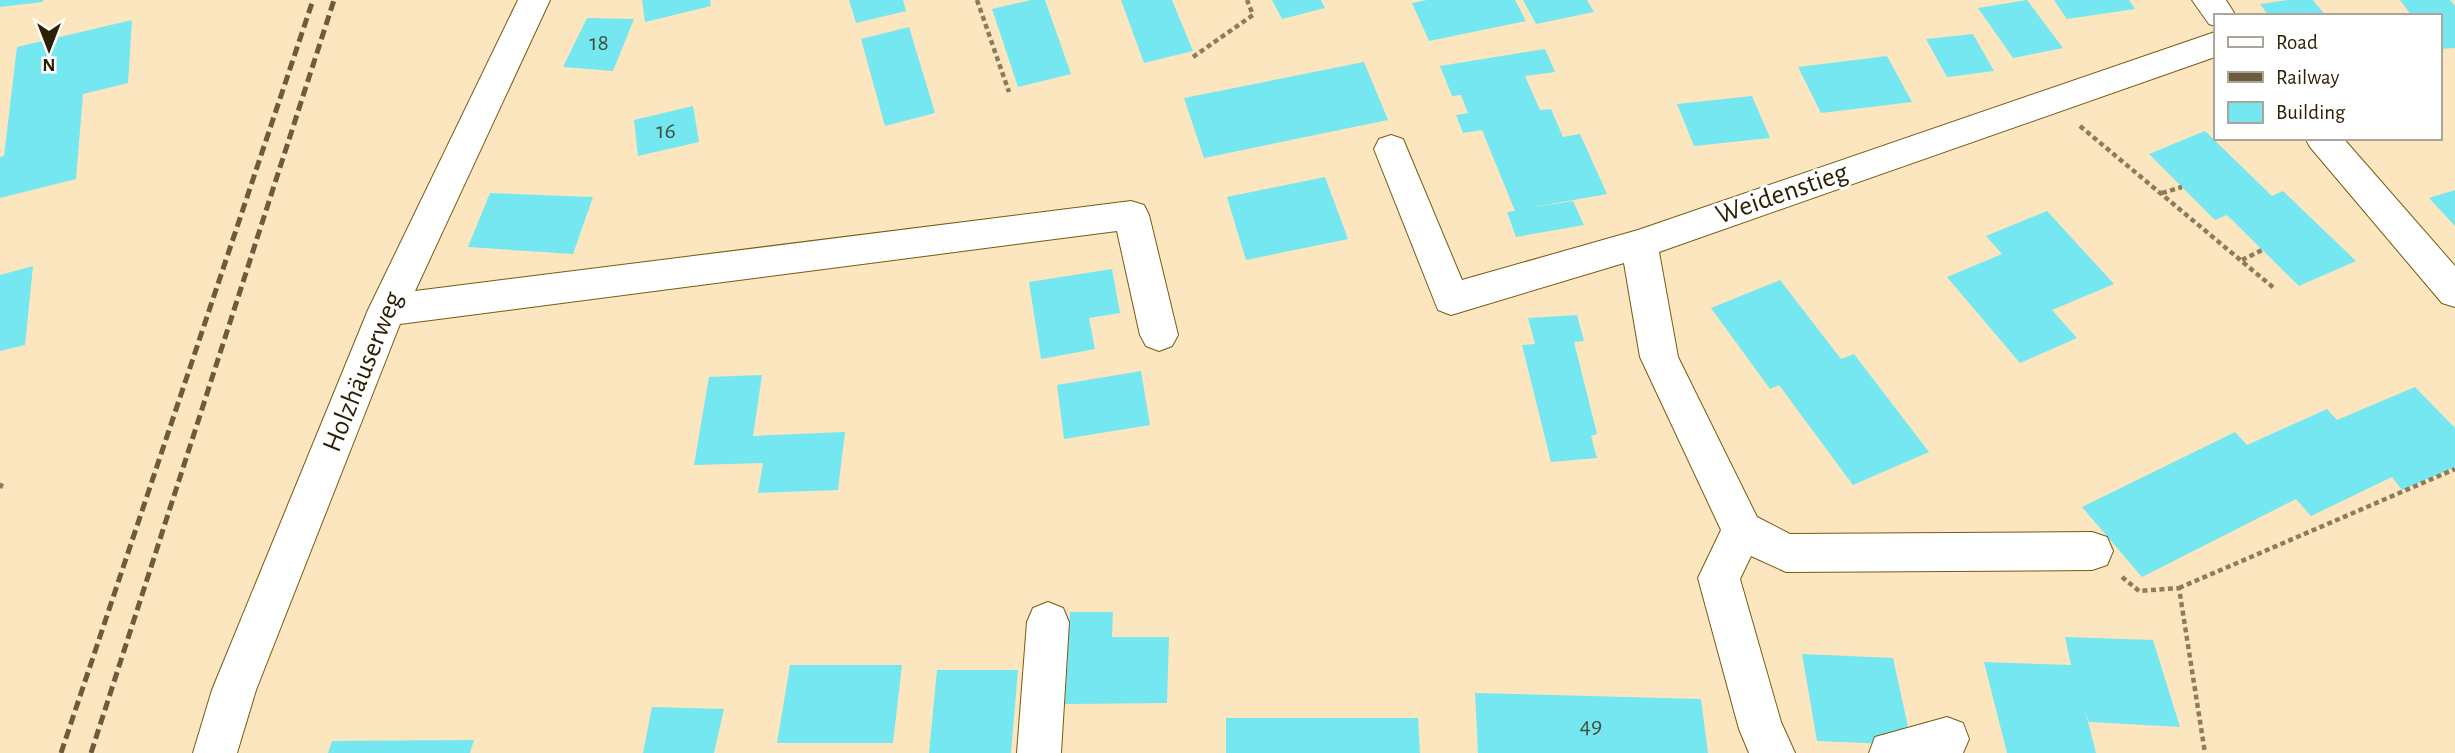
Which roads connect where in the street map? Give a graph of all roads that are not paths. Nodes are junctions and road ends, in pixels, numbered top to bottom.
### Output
1 (534, 0) edge
2 (2214, 44) edge
3 (2324, 140) edge
4 (1391, 149) dead end
5 (1639, 244) junction
6 (2455, 292) edge
7 (387, 310) junction
8 (1158, 335) dead end
9 (1742, 530) junction
10 (2092, 551) road end
11 (1048, 622) dead end
12 (1947, 739) dead end
13 (215, 753) edge
14 (1039, 753) edge
15 (1773, 753) edge
16 (1891, 753) edge

1 - 7 street, Holzhäuserweg
2 - 5 street, Weidenstieg
3 - 6 street
4 - 5 street, Weidenstieg
5 - 9 street
7 - 8 street
7 - 13 street, Holzhäuserweg
9 - 10 street
9 - 15 street
11 - 14 street
12 - 16 street

